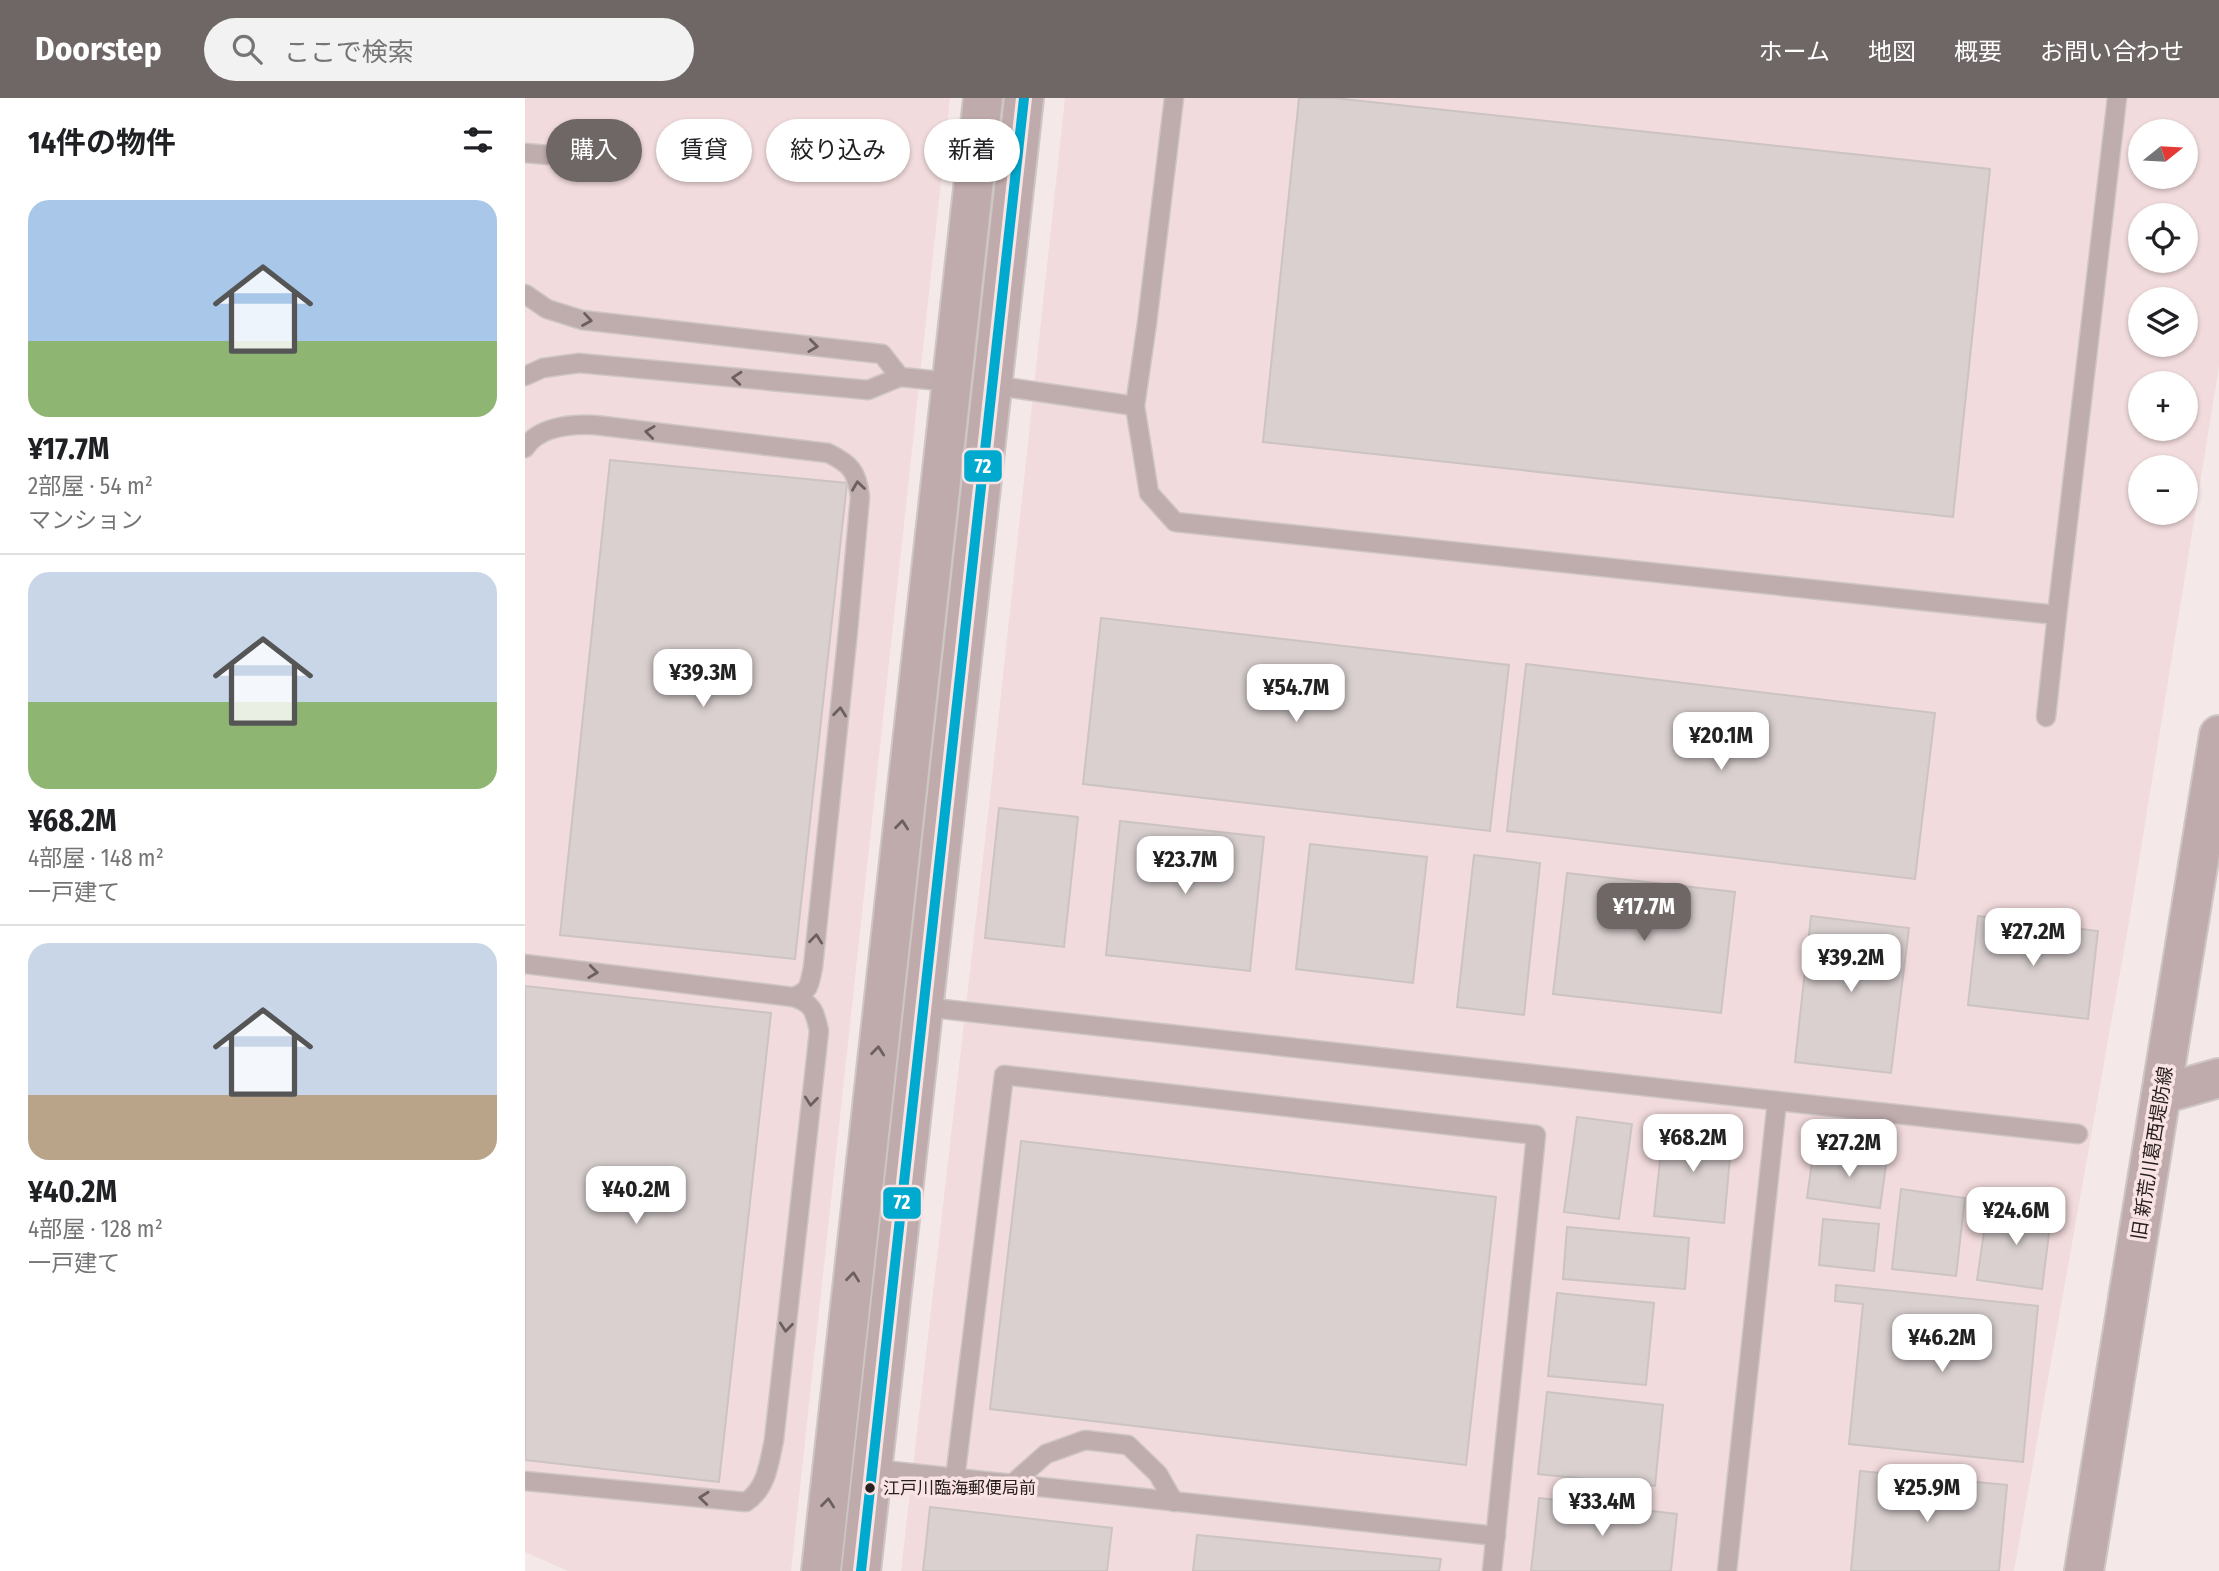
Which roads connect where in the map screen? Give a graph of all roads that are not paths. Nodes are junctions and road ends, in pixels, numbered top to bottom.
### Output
1 (983, 98) edge
2 (1024, 98) edge
3 (1174, 98) edge
4 (2117, 98) edge
5 (525, 153) edge
6 (546, 155) edge
7 (525, 294) edge
8 (525, 376) edge
9 (900, 377) junction
10 (951, 382) junction
11 (992, 385) junction
12 (1135, 406) junction
13 (525, 448) edge
14 (2057, 615) junction
15 (2046, 717) dead end
16 (2219, 735) edge
17 (525, 964) edge
18 (793, 997) junction
19 (924, 1007) junction
20 (2219, 1078) edge
21 (2162, 1094) junction
22 (1777, 1101) junction
23 (2078, 1134) dead end
24 (873, 1469) junction
25 (955, 1479) junction
26 (525, 1481) edge
27 (1011, 1485) junction
28 (1174, 1502) junction
29 (1496, 1536) junction
30 (821, 1571) edge
31 (862, 1571) edge
32 (1492, 1571) edge
33 (1727, 1571) edge
34 (2084, 1571) edge

1 - 10 street
2 - 11 street
3 - 12 lane
4 - 14 lane
5 - 6 lane
7 -> 9 lane
9 -> 8 lane
9 - 10 lane
10 - 11 street
30 -> 10 street
11 - 12 lane
11 - 19 street
12 - 14 lane
18 -> 13 lane
14 - 15 lane
16 - 21 street, 旧 新荒川葛西堤防線
17 -> 18 lane
18 -> 26 lane
19 - 22 lane
19 - 24 street
20 - 21 street
21 - 34 street, 旧 新荒川葛西堤防線
22 - 23 lane
22 - 33 lane
24 - 25 lane
24 - 31 street
25 - 27 lane
25 - 29 lane
27 - 28 lane
27 - 28 lane
28 - 29 lane
29 - 32 lane

